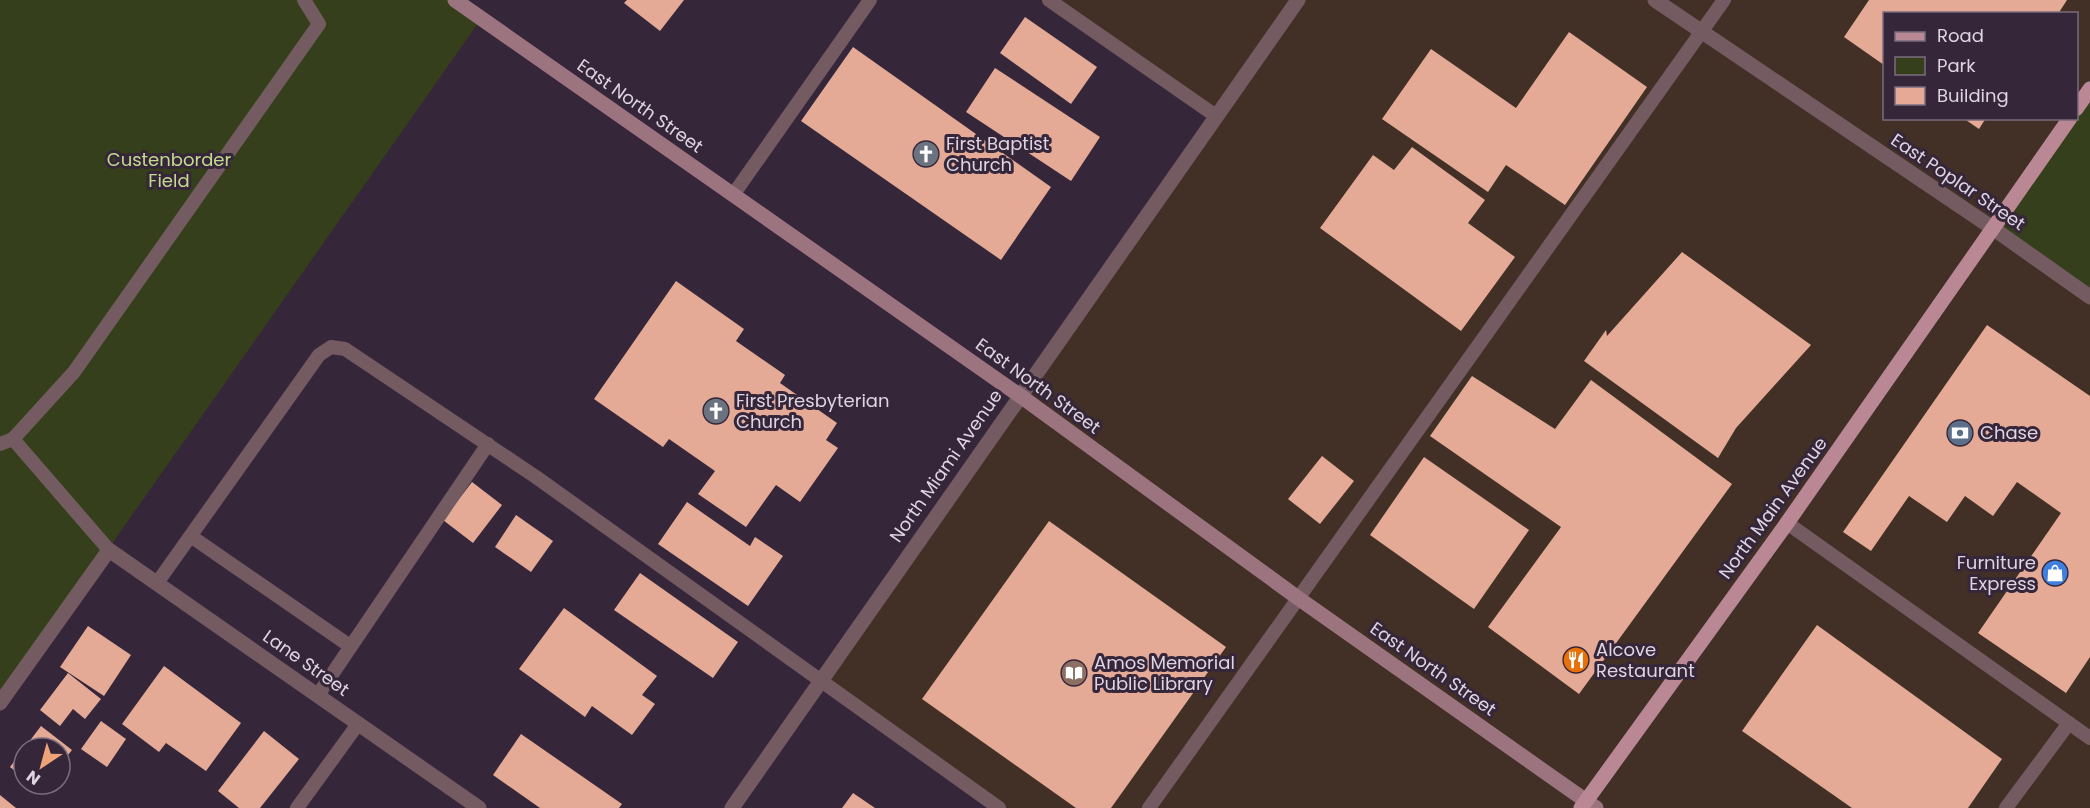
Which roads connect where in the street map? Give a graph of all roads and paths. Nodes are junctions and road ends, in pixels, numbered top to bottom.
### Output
1 (304, 0) edge
2 (454, 0) edge
3 (870, 0) edge
4 (1049, 0) edge
5 (1298, 0) edge
6 (1655, 0) edge
7 (1724, 0) edge
8 (1701, 33) junction
9 (2090, 89) edge
10 (2078, 106) edge
11 (1216, 117) junction
12 (2069, 120) edge
13 (733, 195) junction
14 (1994, 229) junction
15 (2090, 297) edge
16 (1019, 395) junction
17 (7, 442) edge
18 (488, 444) junction
19 (1787, 523) junction
20 (192, 537) junction
21 (110, 550) junction
22 (157, 583) junction
23 (1298, 598) junction
24 (350, 646) junction
25 (822, 679) junction
26 (318, 695) junction
27 (0, 703) edge
28 (2069, 723) junction
29 (358, 724) junction
30 (2090, 738) edge
31 (1588, 806) edge
32 (297, 808) edge
33 (479, 808) edge
34 (732, 808) edge
35 (999, 808) edge
36 (1149, 808) edge
37 (2006, 808) edge

1 - 17 lane
2 - 13 main road, East North Street
3 - 13 lane
4 - 11 lane
5 - 11 street, North Miami Avenue
6 - 8 street, East Poplar Street
7 - 8 lane
8 - 14 street, East Poplar Street
8 - 23 lane
9 - 10 main road
11 - 16 street, North Miami Avenue
12 - 14 main road, North Main Avenue
13 - 16 main road, East North Street
14 - 15 street, East Poplar Street
14 - 19 main road, North Main Avenue
16 - 23 main road, East North Street
16 - 25 street, North Miami Avenue
17 - 21 lane
18 - 20 lane
18 - 24 lane
18 - 25 lane
19 - 28 lane
19 - 31 main road, North Main Avenue
20 - 22 lane
20 - 24 lane
21 - 22 street, Lane Street
21 - 27 street
22 - 26 street, Lane Street
23 - 31 main road, East North Street
23 - 36 lane
24 - 26 lane
25 - 34 street, North Miami Avenue
25 - 35 lane
26 - 29 street, Lane Street
28 - 30 lane
28 - 37 lane
29 - 32 lane
29 - 33 street, Lane Street

